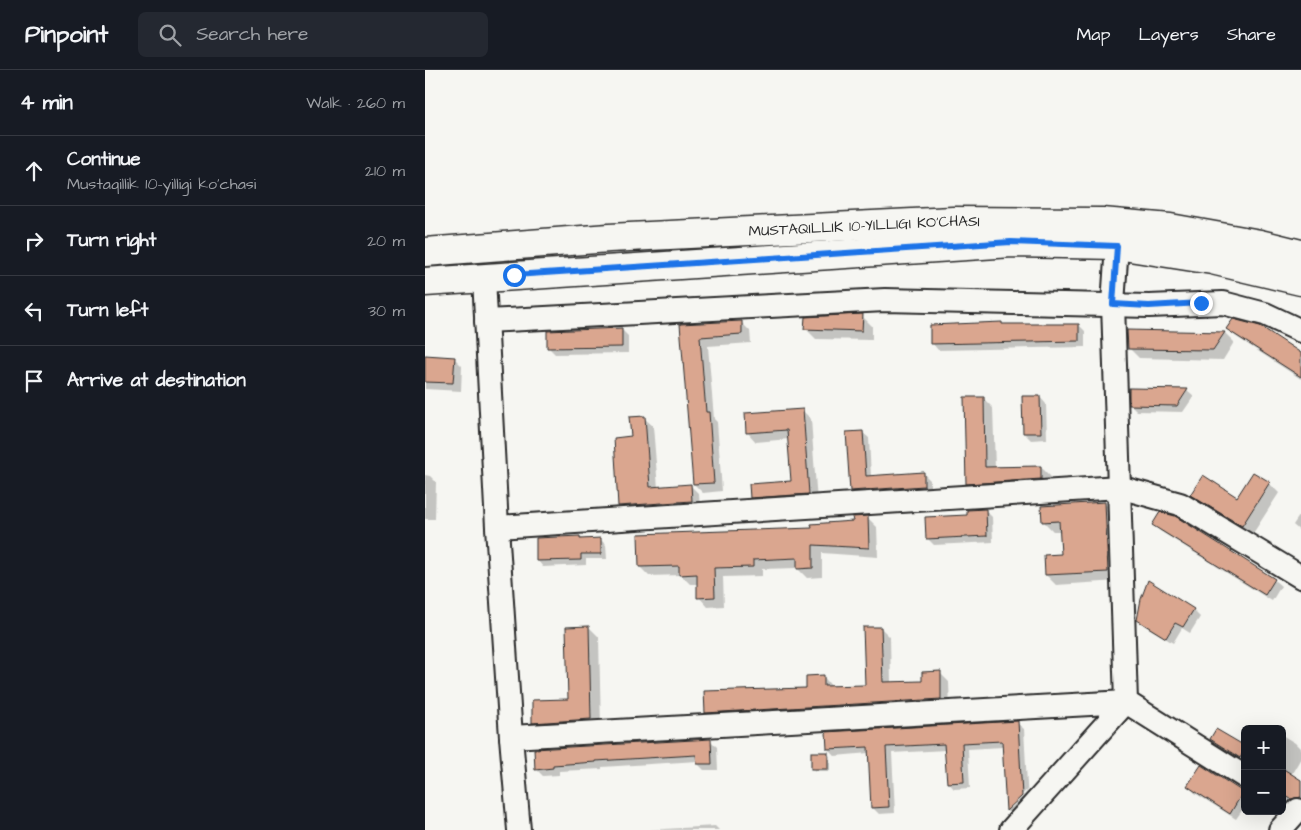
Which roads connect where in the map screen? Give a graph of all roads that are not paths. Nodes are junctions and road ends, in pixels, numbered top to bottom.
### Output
1 (1117, 246) junction
2 (425, 252) edge
3 (1301, 254) edge
4 (484, 278) junction
5 (1301, 281) edge
6 (425, 282) edge
7 (1113, 304) junction
8 (486, 321) junction
9 (1301, 331) edge
10 (1119, 487) junction
11 (497, 527) junction
12 (1301, 577) edge
13 (1126, 702) junction
14 (511, 737) junction
15 (1241, 774) edge
16 (1294, 808) edge
17 (519, 830) edge
18 (1011, 830) edge
19 (1280, 830) edge

1 - 4 main road, MUSTAQILLIK 10-YILLIGI KO'CHASI
1 - 5 main road, MUSTAQILLIK 10-YILLIGI KO'CHASI
1 - 7 street
2 - 3 main road, MUSTAQILLIK 10-YILLIGI KO'CHASI
4 - 6 main road, MUSTAQILLIK 10-YILLIGI KO'CHASI
4 - 8 street
7 - 8 street
7 - 9 street
7 - 10 street
8 - 11 street
10 - 11 street
10 - 12 street
10 - 13 street
11 - 14 street
13 - 14 street
13 - 15 street
13 - 18 street
14 - 17 street
16 - 19 street

